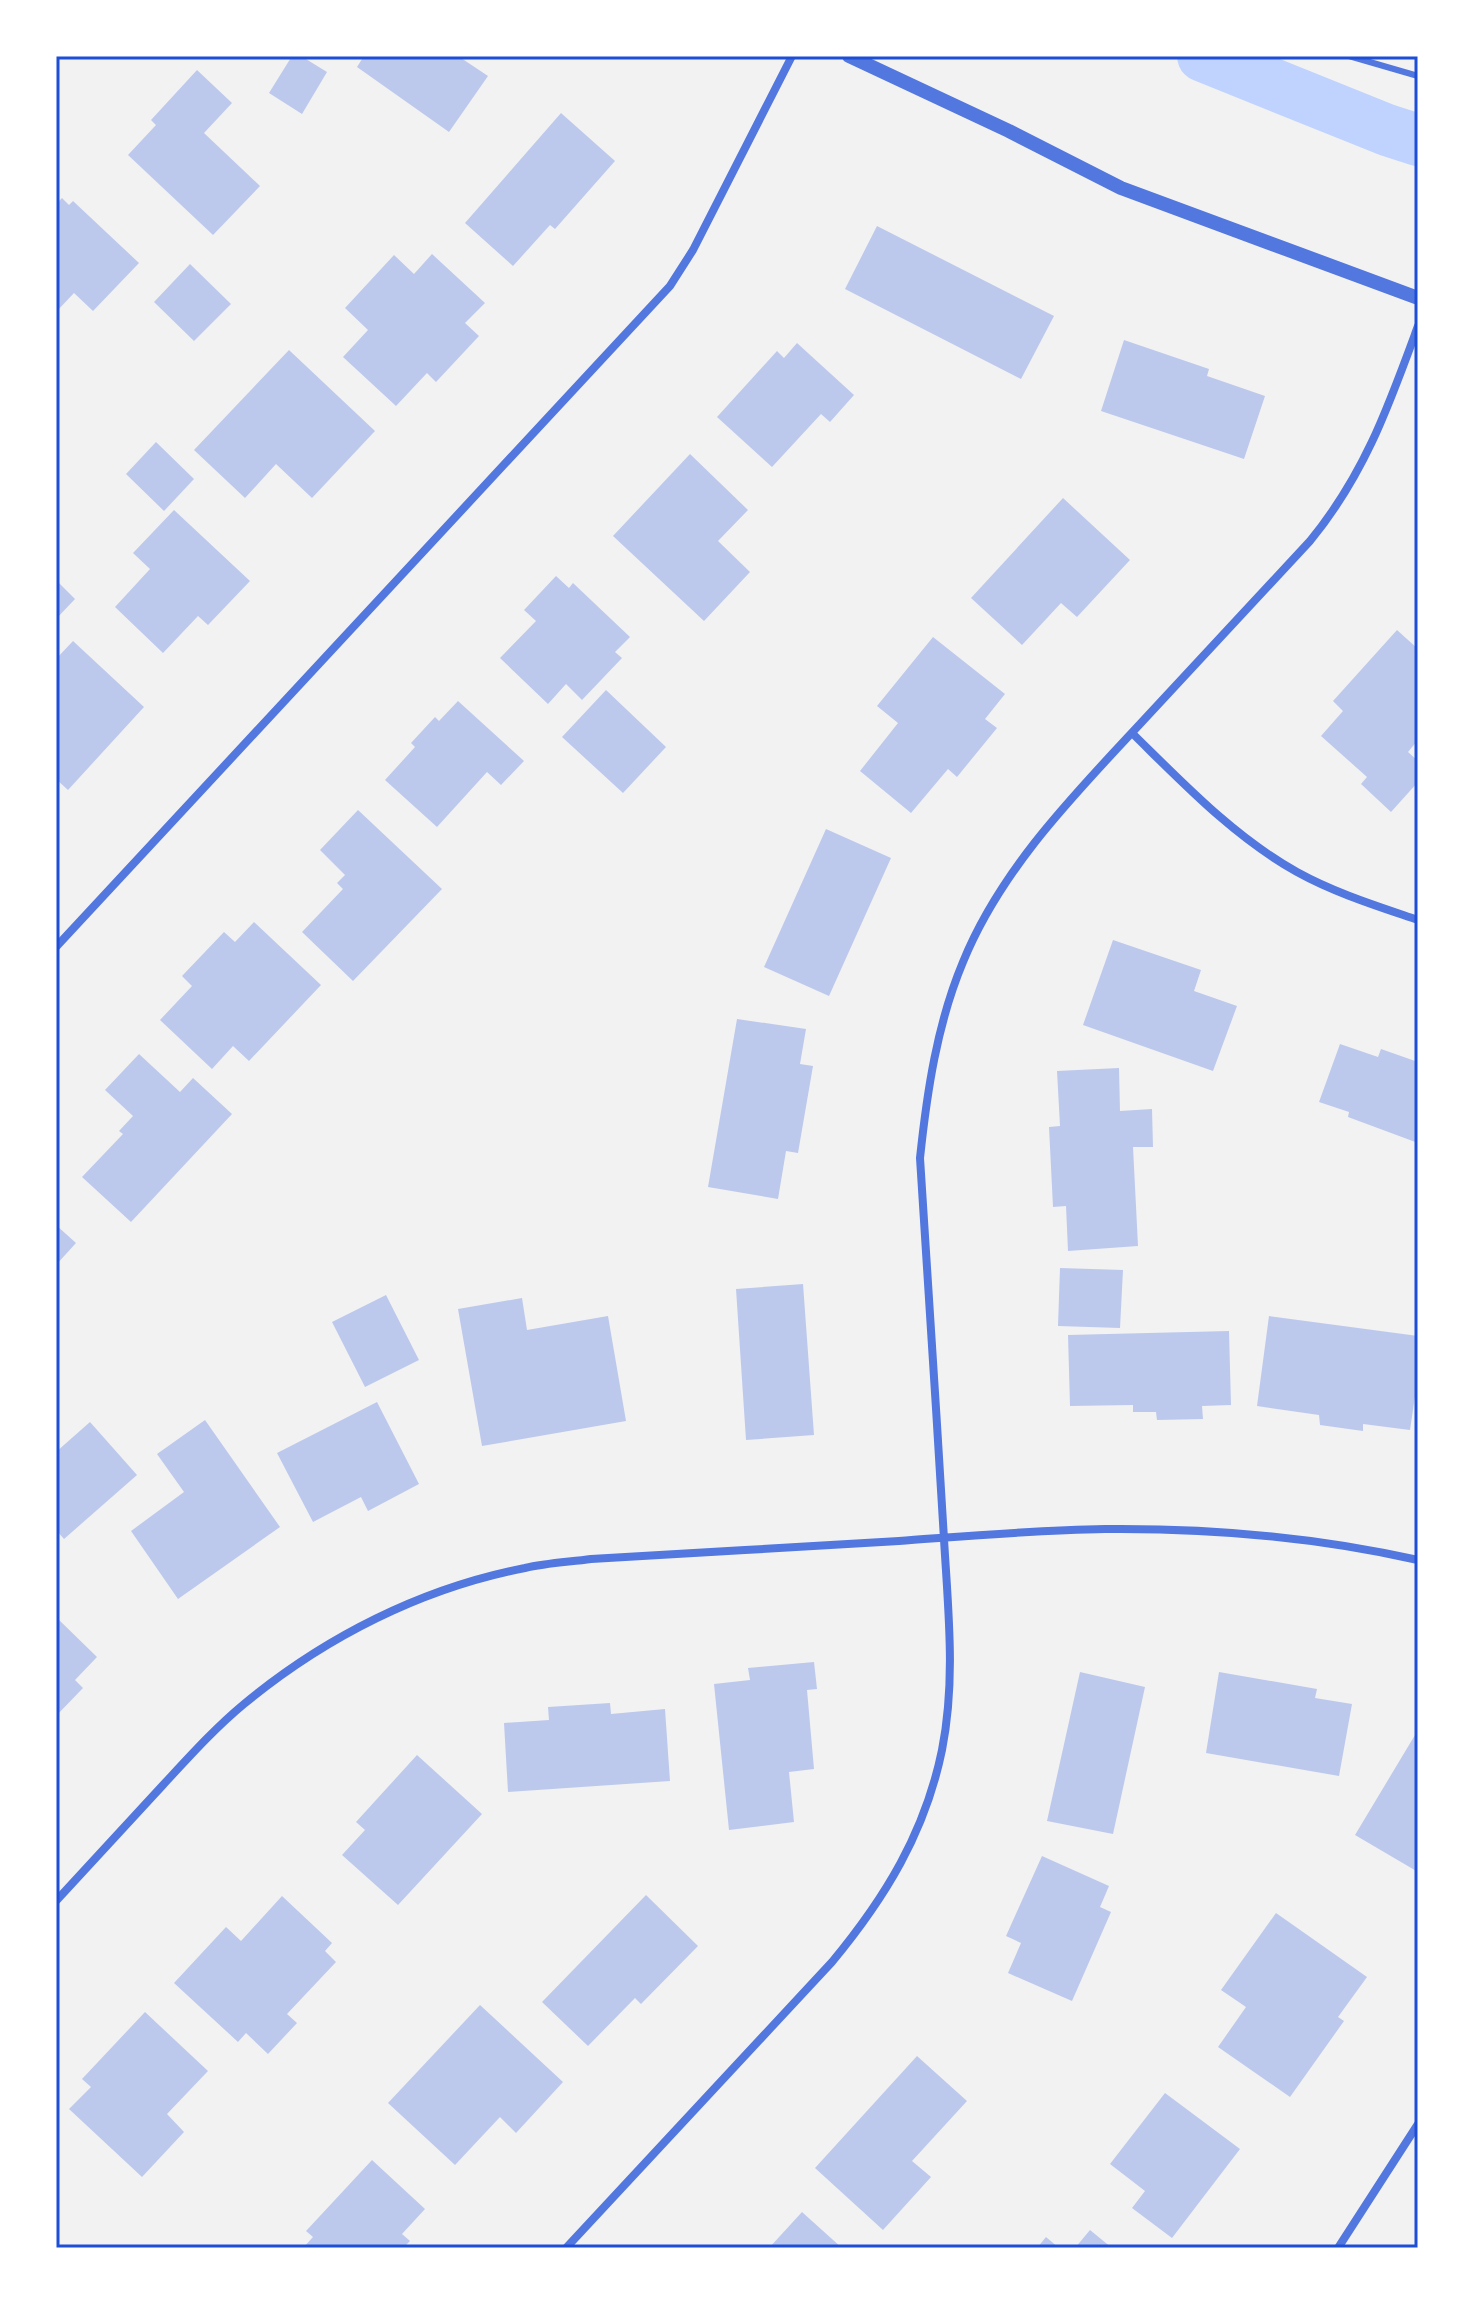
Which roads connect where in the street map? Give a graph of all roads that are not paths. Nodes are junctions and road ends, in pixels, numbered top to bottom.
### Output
1 (792, 56) edge
2 (849, 56) edge
3 (1349, 56) edge
4 (1418, 76) edge
5 (1418, 298) edge
6 (1418, 326) edge
7 (1132, 733) junction
8 (1418, 920) edge
9 (56, 947) edge
10 (944, 1538) junction
11 (1418, 1560) edge
12 (56, 1901) edge
13 (1418, 2124) edge
14 (566, 2248) edge
15 (1338, 2248) edge

1 - 9 street
2 - 5 street
3 - 4 lane
6 - 7 street
7 - 8 street
7 - 10 street
10 - 11 street
10 - 12 street
10 - 14 street
13 - 15 street

